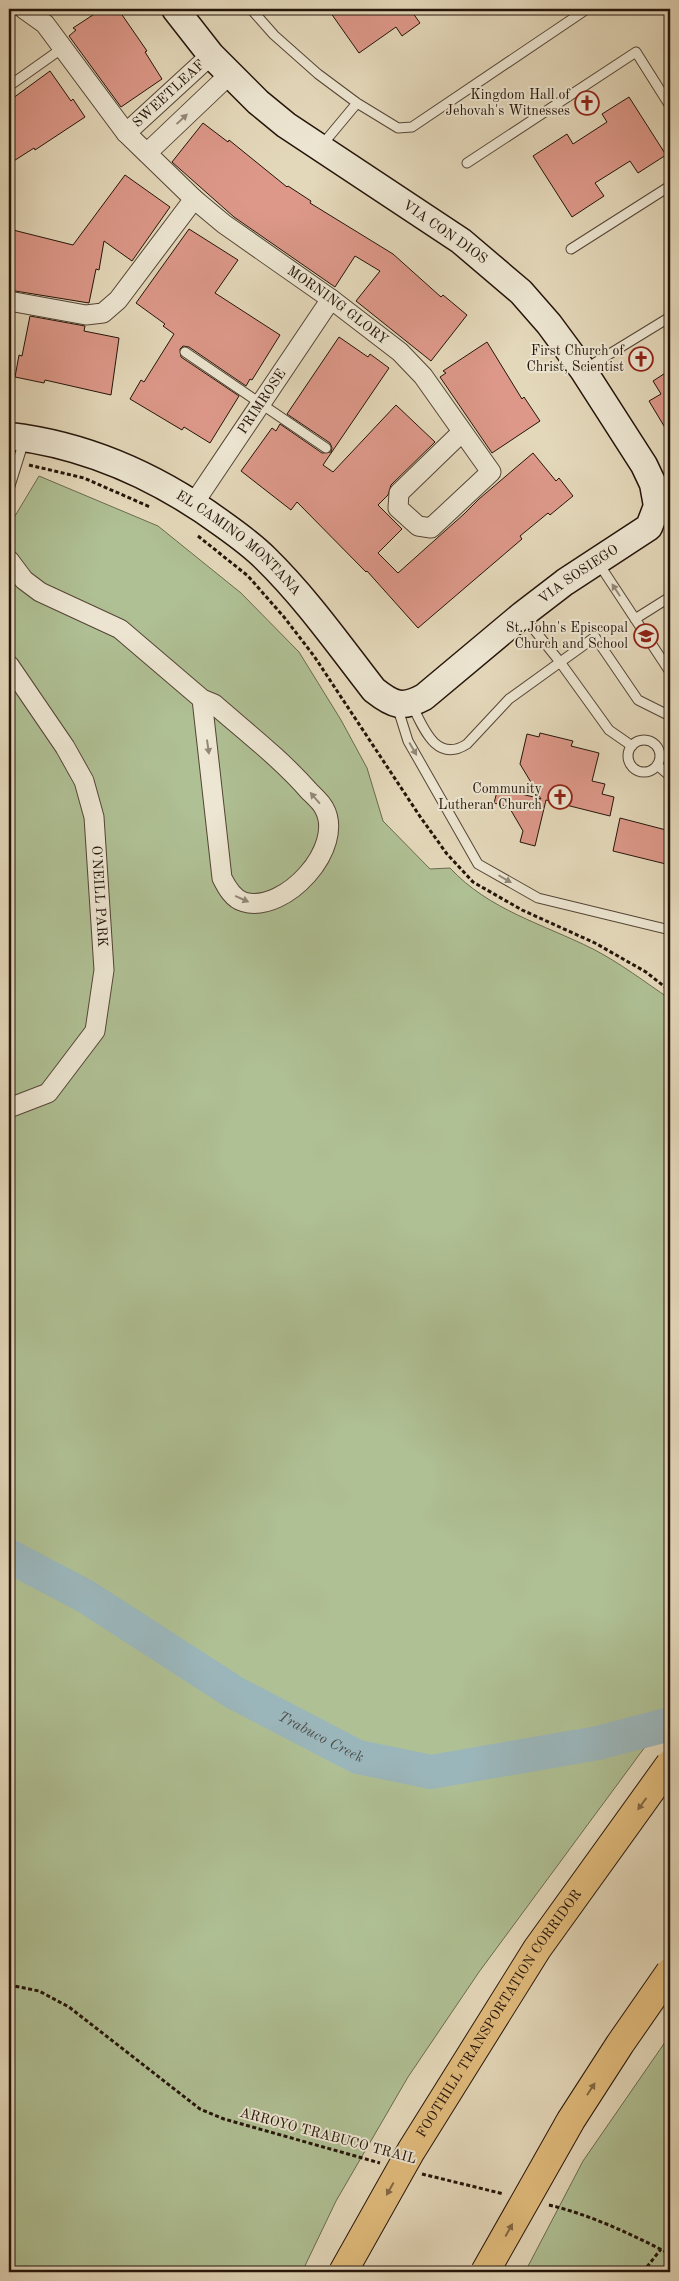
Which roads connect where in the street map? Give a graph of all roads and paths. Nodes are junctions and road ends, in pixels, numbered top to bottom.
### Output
1 (24, 9) edge
2 (175, 9) edge
3 (251, 9) edge
4 (587, 9) edge
5 (64, 47) junction
6 (211, 55) junction
7 (230, 74) junction
8 (9, 86) edge
9 (357, 103) junction
10 (670, 106) edge
11 (126, 133) junction
12 (320, 148) junction
13 (147, 153) junction
14 (467, 163) dead end
15 (670, 186) edge
16 (194, 199) junction
17 (571, 249) dead end
18 (331, 299) junction
19 (9, 301) edge
20 (670, 317) edge
21 (185, 352) dead end
22 (583, 370) junction
23 (261, 402) junction
24 (462, 432) junction
25 (18, 445) edge
26 (326, 448) dead end
27 (9, 489) edge
28 (194, 503) junction
29 (660, 506) joint
30 (154, 509) dead end
31 (191, 531) dead end
32 (9, 560) edge
33 (596, 560) junction
34 (670, 597) edge
35 (522, 615) junction
36 (635, 619) junction
37 (560, 662) junction
38 (9, 665) edge
39 (670, 672) edge
40 (202, 699) junction
41 (410, 701) junction
42 (670, 716) edge
43 (632, 746) junction
44 (657, 765) junction
45 (670, 776) edge
46 (670, 930) edge
47 (670, 990) edge
48 (9, 1108) edge
49 (670, 1764) edge
50 (670, 1972) edge
51 (9, 1984) edge
52 (381, 2164) dead end
53 (419, 2173) dead end
54 (512, 2196) dead end
55 (541, 2203) dead end
56 (661, 2249) junction
57 (670, 2254) edge
58 (343, 2272) edge
59 (485, 2272) edge
60 (643, 2272) edge

1 - 5 street, MORNING GLORY
2 - 6 street, VIA CON DIOS
3 - 9 lane
4 - 9 lane
5 - 8 lane
5 - 11 street, MORNING GLORY
6 - 7 street, VIA CON DIOS
6 - 11 street, SWEETLEAF
7 - 12 street, VIA CON DIOS
13 -> 7 street, SWEETLEAF
9 - 12 lane
10 - 14 lane
11 - 13 street, MORNING GLORY
12 - 22 street, VIA CON DIOS
13 - 16 street, MORNING GLORY
15 - 17 lane
16 - 18 street, MORNING GLORY
16 - 19 street
18 - 23 street, PRIMROSE
18 - 24 street, MORNING GLORY
20 - 22 lane
21 - 23 lane
22 - 29 street, VIA CON DIOS
23 - 26 lane
23 - 28 street, PRIMROSE
24 - 24 street, MORNING GLORY
25 - 27 lane
25 - 28 street, EL CAMINO MONTANA
25 - 30 path
28 - 41 street, EL CAMINO MONTANA
29 - 33 street, VIA SOSIEGO
31 - 47 path
32 - 40 street
33 - 35 street, VIA SOSIEGO
36 -> 33 lane
34 - 36 lane
35 - 37 lane
35 - 41 street, VIA SOSIEGO
36 - 39 lane
37 - 41 lane
37 - 42 lane
37 - 43 lane
38 - 48 street, O'NEILL PARK
40 -> 40 street
41 -> 46 lane
43 - 44 lane
43 - 44 lane
44 - 45 lane
49 -> 58 highway, FOOTHILL TRANSPORTATION CORRIDOR, bridge
59 -> 50 highway, bridge
51 - 52 path, ARROYO TRABUCO TRAIL
53 - 54 path, ARROYO TRABUCO TRAIL
55 - 56 path
56 - 57 path
56 - 60 path

